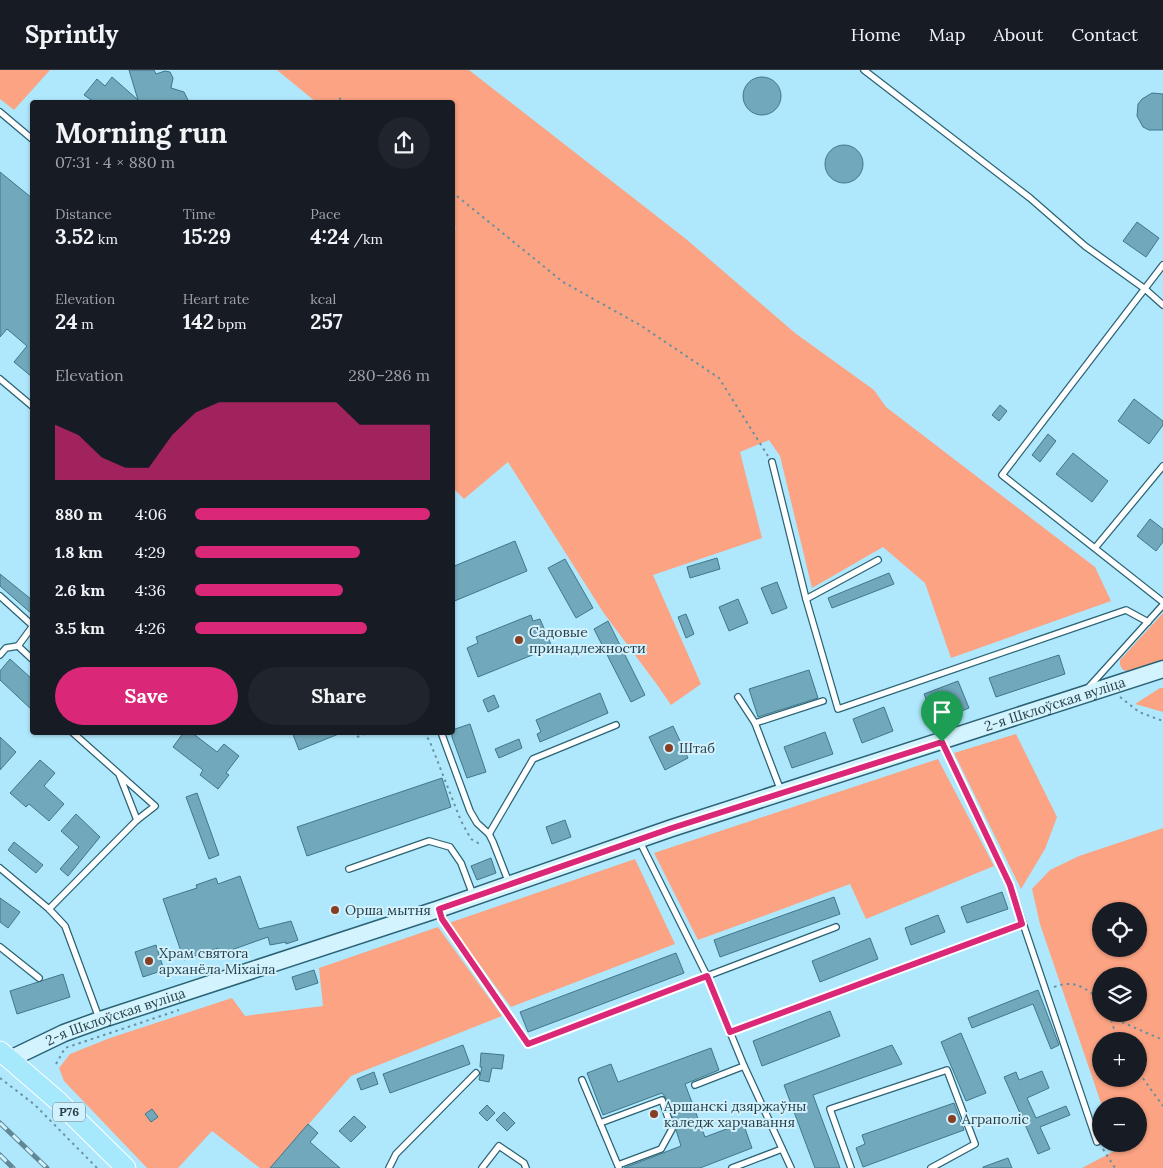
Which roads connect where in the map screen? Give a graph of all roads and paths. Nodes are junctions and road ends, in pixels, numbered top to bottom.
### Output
1 (864, 70) edge
2 (339, 98) dead end
3 (342, 100) edge
4 (0, 112) edge
5 (30, 137) edge
6 (455, 194) edge
7 (1163, 265) edge
8 (1145, 289) junction
9 (1163, 304) edge
10 (0, 379) edge
11 (30, 404) edge
12 (772, 462) joint
13 (1163, 466) edge
14 (1095, 548) junction
15 (878, 560) dead end
16 (0, 596) edge
17 (806, 599) junction
18 (1163, 604) edge
19 (1148, 622) junction
20 (30, 624) edge
21 (30, 629) edge
22 (18, 646) junction
23 (0, 655) edge
24 (30, 657) edge
25 (1163, 669) edge
26 (1116, 684) junction
27 (1082, 695) junction
28 (738, 697) dead end
29 (823, 701) dead end
30 (1163, 721) edge
31 (755, 723) junction
32 (616, 724) dead end
33 (75, 735) edge
34 (362, 735) edge
35 (426, 735) edge
36 (441, 735) edge
37 (357, 737) dead end
38 (942, 742) junction
39 (119, 774) junction
40 (781, 793) junction
41 (137, 820) junction
42 (488, 834) junction
43 (639, 840) junction
44 (0, 868) edge
45 (349, 870) dead end
46 (510, 885) junction
47 (473, 897) junction
48 (49, 909) junction
49 (439, 909) junction
50 (1022, 924) junction
51 (836, 927) dead end
52 (0, 947) edge
53 (707, 976) junction
54 (39, 978) dead end
55 (1045, 991) junction
56 (1092, 993) edge
57 (100, 1020) junction
58 (1124, 1022) edge
59 (730, 1032) junction
60 (1163, 1040) edge
61 (5, 1055) edge
62 (744, 1066) junction
63 (476, 1073) dead end
64 (0, 1078) edge
65 (582, 1080) dead end
66 (1147, 1084) edge
67 (695, 1085) dead end
68 (1163, 1106) edge
69 (600, 1123) junction
70 (1092, 1126) edge
71 (782, 1149) junction
72 (1105, 1152) edge
73 (618, 1166) edge
74 (97, 1168) edge
75 (126, 1168) edge
76 (389, 1168) edge
77 (482, 1168) edge
78 (526, 1168) edge
79 (732, 1168) edge
80 (792, 1168) edge
81 (852, 1168) edge
82 (932, 1168) edge
83 (1115, 1168) edge

1 - 8 lane
2 - 3 path
4 - 5 lane
6 - 12 path
7 - 8 lane
8 - 9 lane
8 - 14 lane
10 - 11 lane
12 - 17 lane
13 - 14 lane
14 - 18 lane
15 - 17 lane
16 - 20 lane
17 - 19 lane
18 - 19 lane
19 - 27 lane
21 - 22 lane
22 - 23 lane
22 - 24 lane
25 - 26 street, 2-я Шклоўская вуліца
26 - 27 street, 2-я Шклоўская вуліца
26 - 30 path
27 - 38 street, 2-я Шклоўская вуліца
28 - 31 lane
29 - 31 lane
31 - 40 lane
32 - 42 lane
33 - 39 lane
34 - 37 path
35 - 42 path
36 - 42 lane
38 - 40 street, 2-я Шклоўская вуліца
38 - 50 lane
39 - 41 lane
39 - 41 lane
40 - 43 street, 2-я Шклоўская вуліца
41 - 48 lane
42 - 46 lane
43 - 46 street, 2-я Шклоўская вуліца
43 - 53 lane
44 - 48 lane
45 - 47 lane
46 - 47 street, 2-я Шклоўская вуліца
47 - 49 street, 2-я Шклоўская вуліца
48 - 57 lane
49 - 53 lane
49 - 57 street, 2-я Шклоўская вуліца
50 - 55 lane
50 - 59 lane
51 - 53 lane
52 - 54 lane
53 - 59 lane
55 - 56 path
55 - 70 lane
57 - 61 street, 2-я Шклоўская вуліца
58 - 60 path
59 - 62 lane
61 - 75 main road, Р76
62 - 67 lane
62 - 71 lane
63 - 76 lane
64 - 74 path
65 - 69 lane
66 - 68 path
69 - 73 lane
69 - 73 lane
71 - 79 lane
71 - 80 lane
72 - 83 path
77 - 78 lane
81 - 82 lane

